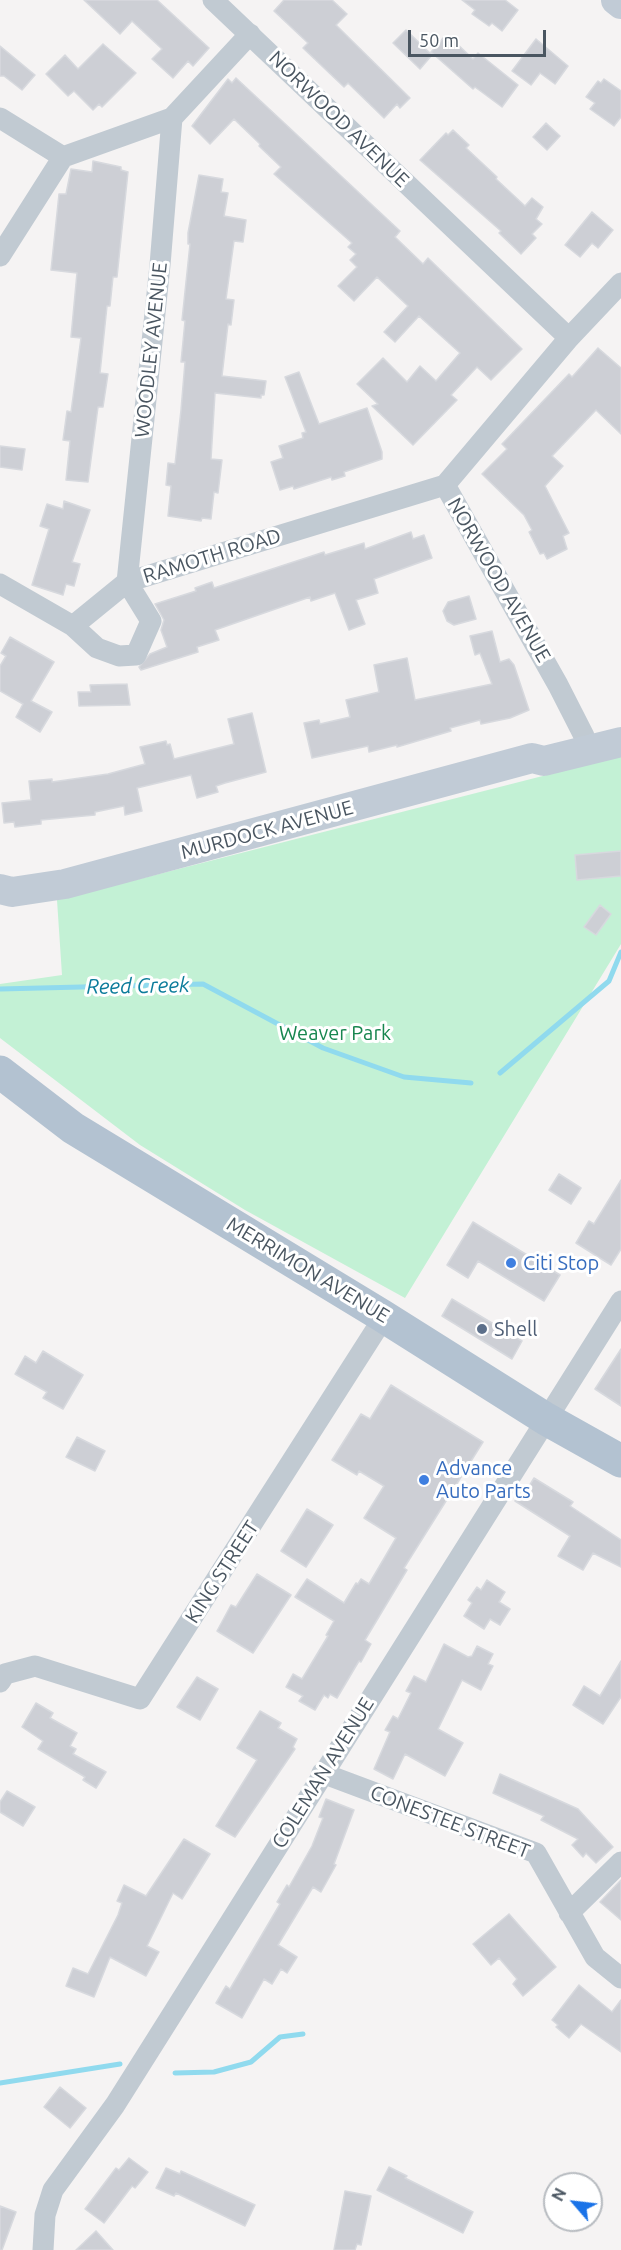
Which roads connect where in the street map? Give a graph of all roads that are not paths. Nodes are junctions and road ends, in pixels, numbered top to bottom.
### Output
1 (213, 0) edge
2 (616, 0) edge
3 (621, 4) edge
4 (250, 34) junction
5 (0, 118) edge
6 (172, 118) junction
7 (63, 157) junction
8 (0, 256) edge
9 (621, 283) edge
10 (569, 338) junction
11 (445, 485) junction
12 (127, 582) junction
13 (0, 584) edge
14 (73, 626) junction
15 (621, 726) edge
16 (621, 742) edge
17 (585, 744) junction
18 (0, 889) edge
19 (0, 1072) edge
20 (621, 1301) edge
21 (384, 1317) junction
22 (546, 1419) junction
23 (621, 1461) edge
24 (0, 1682) edge
25 (322, 1773) junction
26 (621, 1862) edge
27 (569, 1913) junction
28 (621, 1978) edge
29 (43, 2250) edge

1 - 4 street, NORWOOD AVENUE
2 - 3 street
4 - 6 street
4 - 10 street, NORWOOD AVENUE
5 - 7 street
6 - 7 street
6 - 12 street, WOODLEY AVENUE
7 - 8 street
9 - 10 street, NORWOOD AVENUE
10 - 11 street, NORWOOD AVENUE
11 - 12 street, RAMOTH ROAD
11 - 17 street, NORWOOD AVENUE
12 - 14 street, RAMOTH ROAD
12 - 14 street
13 - 14 street
15 - 17 street, MURDOCK AVENUE
16 - 17 street, MURDOCK AVENUE
17 - 18 street, MURDOCK AVENUE
19 - 21 main road, MERRIMON AVENUE
20 - 22 street, COLEMAN AVENUE
21 - 22 main road, MERRIMON AVENUE
21 - 24 street, KING STREET
22 - 23 main road, MERRIMON AVENUE
22 - 25 street, COLEMAN AVENUE
25 - 27 street, CONESTEE STREET
25 - 29 street, COLEMAN AVENUE
26 - 27 street
27 - 28 street, CONESTEE STREET

